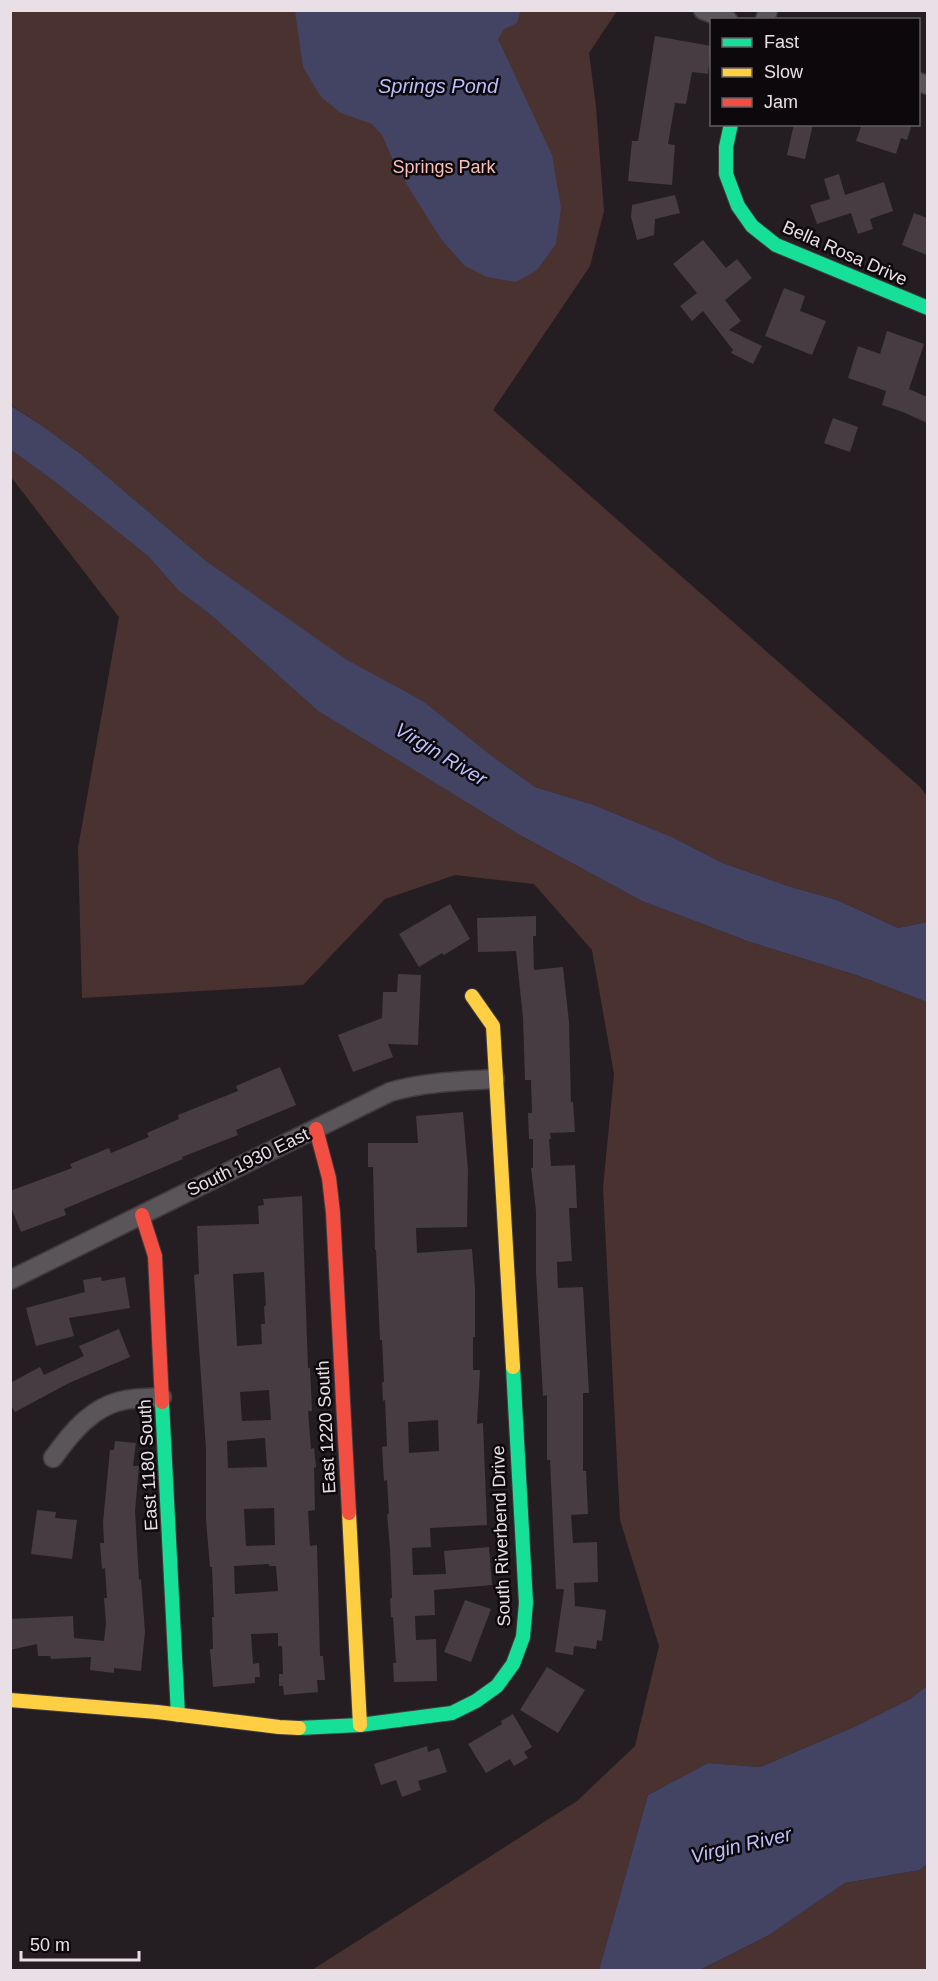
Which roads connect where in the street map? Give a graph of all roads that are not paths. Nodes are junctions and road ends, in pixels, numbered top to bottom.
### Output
1 (703, 10) edge
2 (723, 18) edge
3 (731, 126) edge
4 (927, 308) edge
5 (472, 996) dead end
6 (495, 1079) junction
7 (316, 1129) junction
8 (142, 1215) junction
9 (10, 1280) edge
10 (162, 1396) junction
11 (53, 1458) dead end
12 (10, 1700) edge
13 (178, 1714) junction
14 (360, 1725) junction

1 - 2 street
3 - 4 street, Bella Rosa Drive
5 - 6 street, South Riverbend Drive
6 - 7 street, South 1930 East
6 - 14 street, South Riverbend Drive
7 - 8 street, South 1930 East
7 - 14 street, East 1220 South
8 - 9 street, South 1930 East
8 - 10 street, East 1180 South
10 - 11 street
10 - 13 street, East 1180 South
12 - 13 street, South Riverbend Drive
13 - 14 street, South Riverbend Drive

